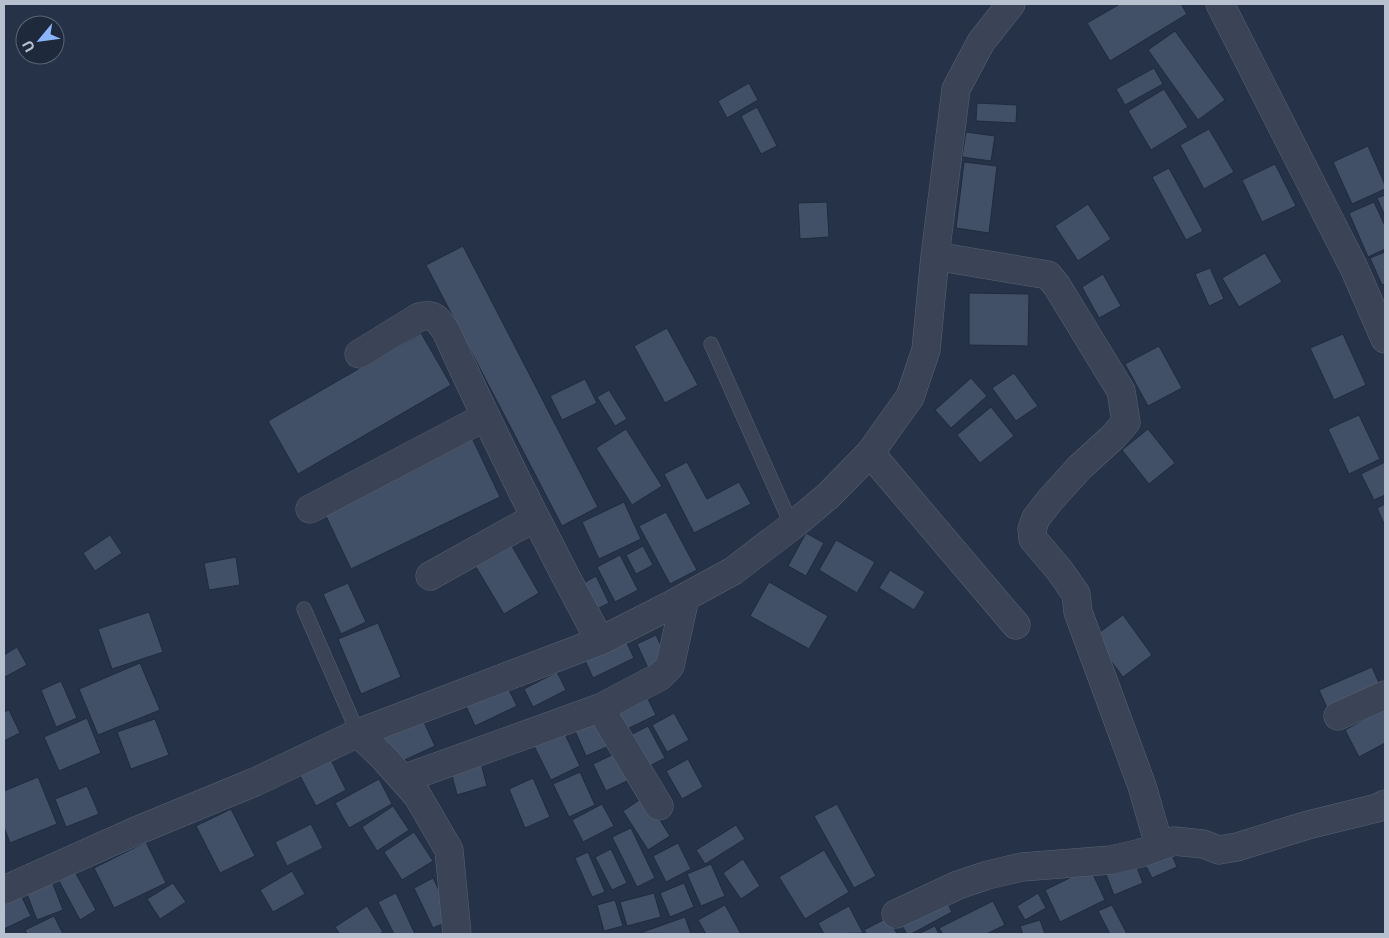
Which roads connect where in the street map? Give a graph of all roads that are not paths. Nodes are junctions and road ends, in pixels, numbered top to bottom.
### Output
1 (1011, 4) edge
2 (1220, 4) edge
3 (934, 256) junction
4 (1385, 339) edge
5 (711, 344) dead end
6 (358, 354) dead end
7 (485, 417) junction
8 (870, 453) junction
9 (310, 509) dead end
10 (534, 518) junction
11 (792, 526) junction
12 (430, 576) dead end
13 (685, 598) junction
14 (304, 608) dead end
15 (1016, 625) dead end
16 (600, 641) junction
17 (1385, 695) edge
18 (600, 708) junction
19 (1338, 716) dead end
20 (358, 733) junction
21 (403, 779) junction
22 (1385, 804) edge
23 (659, 806) dead end
24 (1159, 845) junction
25 (4, 890) edge
26 (896, 914) dead end
27 (457, 934) edge

1 - 3 street
2 - 4 street
3 - 8 street
3 - 24 street
5 - 11 lane
6 - 7 street
7 - 9 street
7 - 10 street
8 - 11 street
8 - 15 street
10 - 12 street
10 - 16 street
11 - 13 street
13 - 16 street
13 - 18 street
14 - 20 lane
16 - 20 street
17 - 19 street
18 - 21 street
18 - 23 street
20 - 21 street
20 - 25 street
21 - 27 street
22 - 24 street
24 - 26 street

